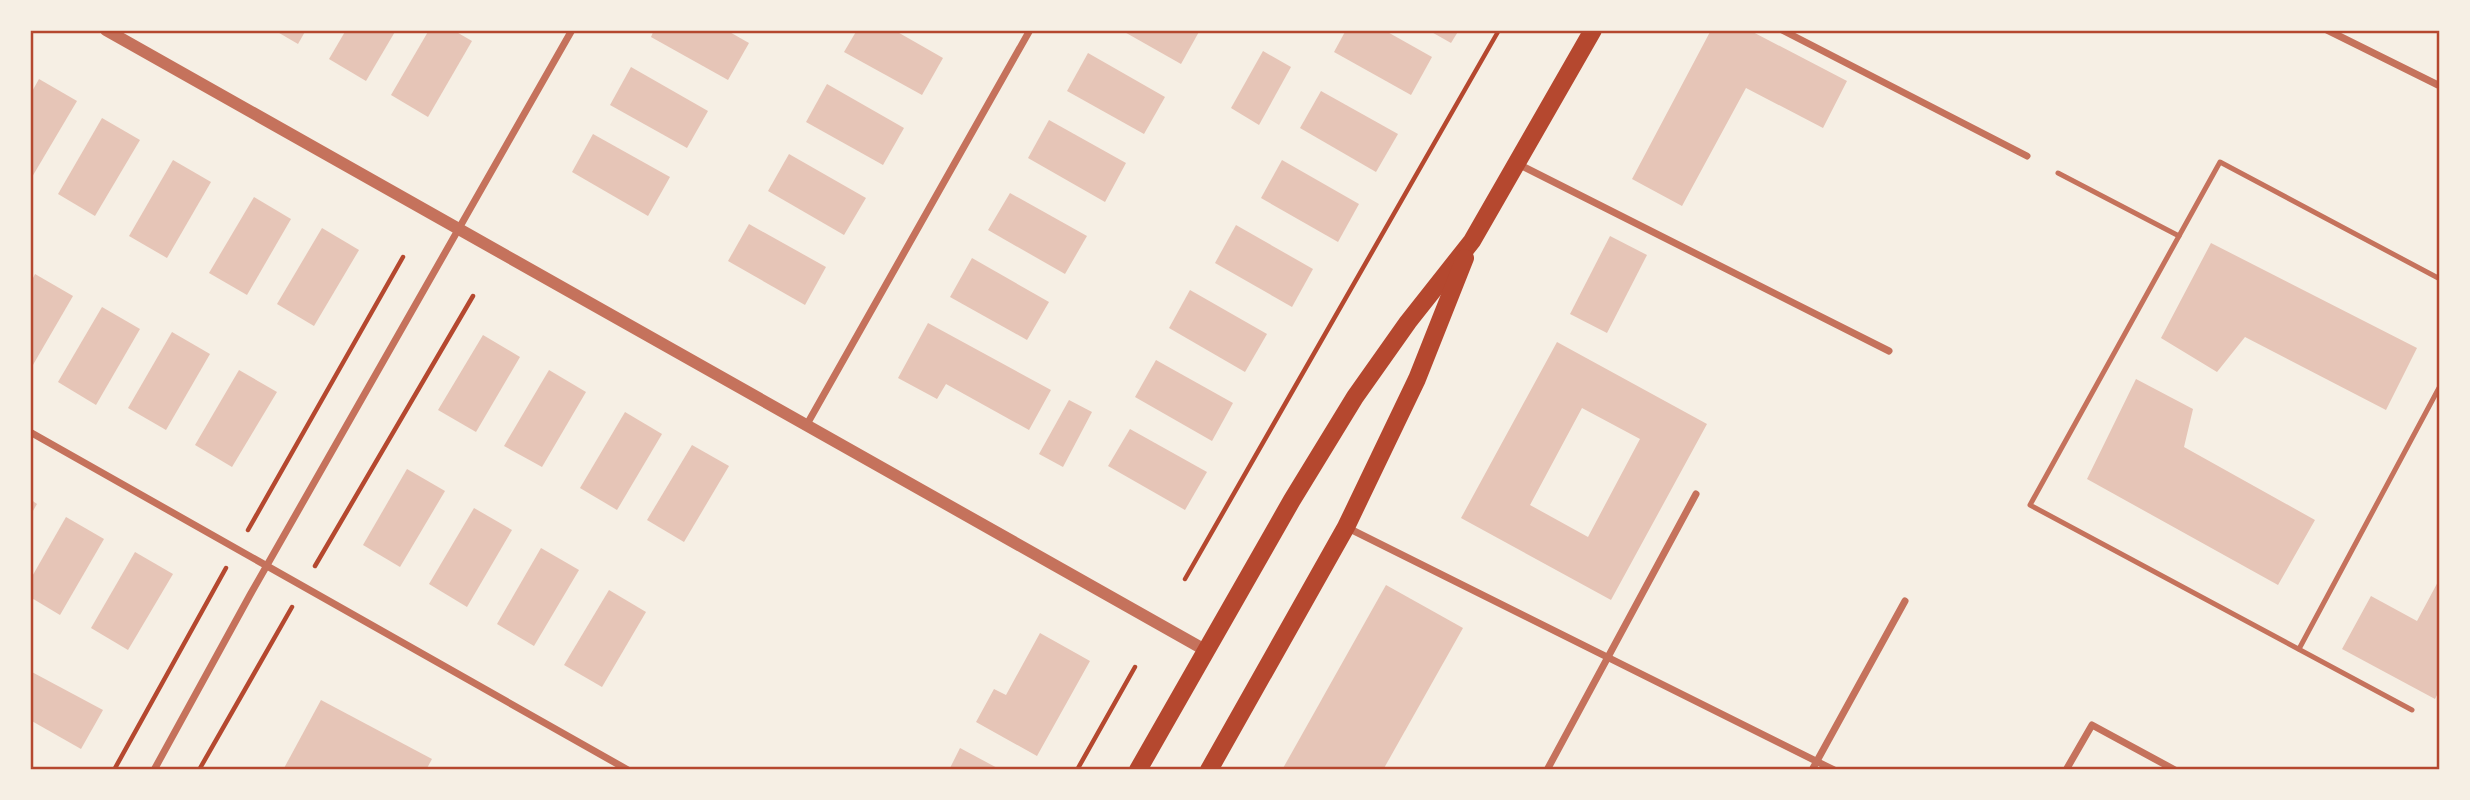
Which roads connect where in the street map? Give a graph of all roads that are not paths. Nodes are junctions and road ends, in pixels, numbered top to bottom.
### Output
1 (106, 30) edge
2 (572, 30) edge
3 (1030, 30) edge
4 (1593, 30) edge
5 (1782, 30) edge
6 (2327, 30) edge
7 (2440, 86) edge
8 (2027, 156) dead end
9 (1517, 163) junction
10 (2058, 173) dead end
11 (459, 229) junction
12 (2179, 236) junction
13 (1472, 241) junction
14 (2440, 279) edge
15 (1889, 351) dead end
16 (2440, 386) edge
17 (806, 426) junction
18 (30, 432) edge
19 (1696, 494) dead end
20 (1346, 527) junction
21 (267, 566) junction
22 (1905, 601) dead end
23 (2299, 649) junction
24 (1205, 650) junction
25 (1609, 658) junction
26 (2412, 710) dead end
27 (1817, 762) junction
28 (154, 770) edge
29 (628, 770) edge
30 (1138, 770) edge
31 (1209, 770) edge
32 (1547, 770) edge
33 (1812, 770) edge
34 (1834, 770) edge
35 (2066, 770) edge
36 (2175, 770) edge

1 - 11 street
2 - 11 street
3 - 17 street
4 - 9 main road
5 - 8 street
6 - 7 street
9 - 13 main road
9 - 15 street
10 - 12 lane
11 - 17 street
11 - 21 street
12 - 14 lane
12 - 23 lane
13 - 20 main road
13 - 24 main road
16 - 23 lane
17 - 24 street
18 - 21 street
19 - 25 street
20 - 25 street
20 - 31 main road
21 - 28 street
21 - 29 street
22 - 27 street
23 - 26 lane
24 - 30 main road
25 - 27 street
25 - 32 street
27 - 33 street
27 - 34 street
35 - 36 street

